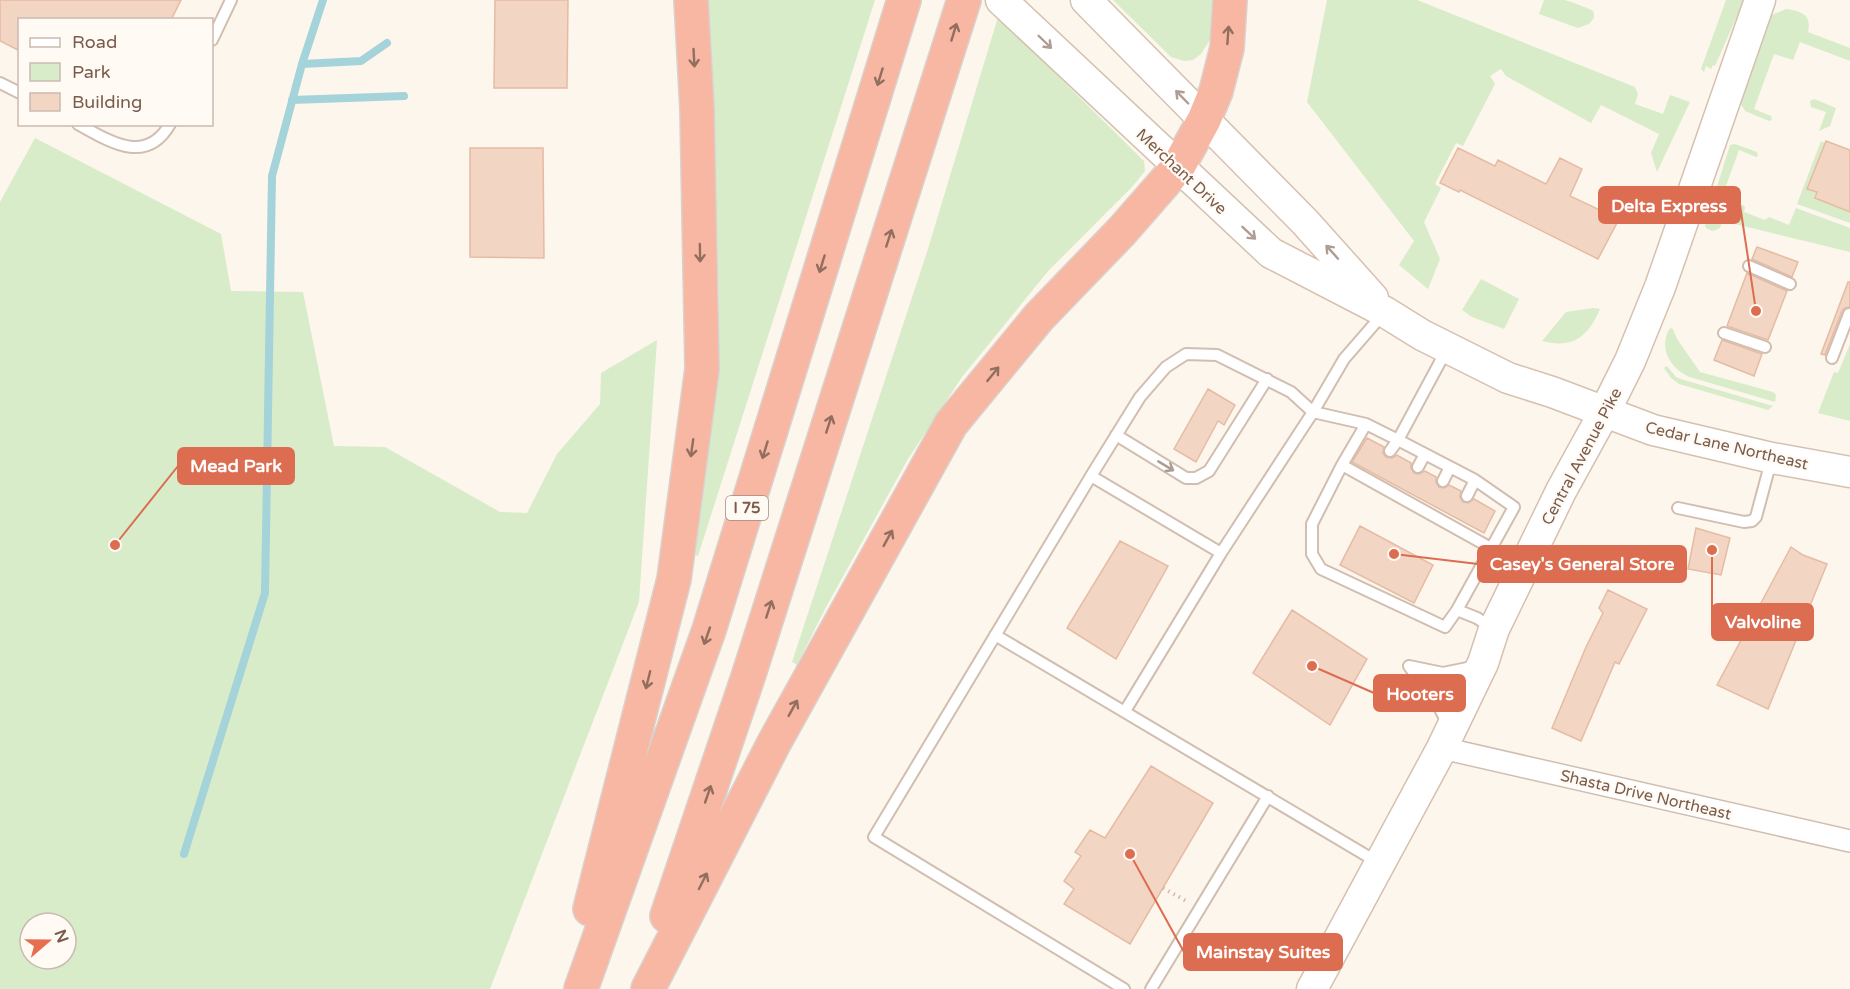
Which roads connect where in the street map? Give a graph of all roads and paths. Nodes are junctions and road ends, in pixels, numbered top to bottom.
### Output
1 (231, 0) edge
2 (691, 0) edge
3 (964, 0) edge
4 (1001, 0) edge
5 (1086, 0) edge
6 (1230, 0) edge
7 (1760, 0) edge
8 (900, 11) edge
9 (213, 38) edge
10 (0, 83) edge
11 (18, 92) edge
12 (1204, 120) junction
13 (82, 126) edge
14 (169, 126) edge
15 (1178, 167) junction
16 (1749, 266) dead end
17 (1790, 284) dead end
18 (1385, 312) junction
19 (1849, 314) edge
20 (1724, 333) dead end
21 (1447, 348) junction
22 (1765, 348) dead end
23 (1832, 358) dead end
24 (1267, 379) junction
25 (1605, 411) junction
26 (1313, 412) junction
27 (1366, 424) junction
28 (1116, 435) junction
29 (1398, 440) junction
30 (1390, 451) dead end
31 (1425, 454) junction
32 (1772, 458) junction
33 (1342, 465) junction
34 (1418, 467) dead end
35 (1450, 467) junction
36 (1850, 472) edge
37 (1091, 476) junction
38 (1474, 480) junction
39 (1443, 481) dead end
40 (1467, 496) dead end
41 (1677, 508) dead end
42 (1491, 548) junction
43 (1221, 553) junction
44 (1457, 610) junction
45 (1494, 629) junction
46 (996, 635) junction
47 (1483, 663) junction
48 (1125, 711) junction
49 (1446, 739) junction
50 (1268, 796) junction
51 (1850, 841) edge
52 (1380, 863) junction
53 (1163, 888) dead end
54 (1199, 909) junction
55 (569, 989) edge
56 (582, 989) edge
57 (642, 989) edge
58 (648, 989) edge
59 (1125, 989) edge
60 (1151, 989) edge
61 (1312, 989) edge

1 - 9 lane
2 -> 55 highway
57 -> 3 highway
4 -> 15 main road, Merchant Drive
12 -> 5 main road, Merchant Drive
12 -> 6 highway
7 - 25 main road, Central Avenue Pike
8 -> 56 highway, I 75
10 - 11 lane
12 - 15 highway
18 -> 12 main road, Merchant Drive
13 - 14 lane
15 -> 18 main road, Merchant Drive
58 -> 15 highway
16 - 17 lane
18 - 21 main road, Merchant Drive
18 - 26 lane
19 - 23 lane
20 - 22 lane
21 - 25 main road, Merchant Drive
21 - 29 lane
24 - 26 lane
24 - 28 lane
28 -> 24 lane
25 - 32 main road, Cedar Lane Northeast
25 - 45 main road, Central Avenue Pike
26 - 27 lane
26 - 43 lane
27 - 29 lane
27 - 33 lane
28 - 37 lane
29 - 30 lane
29 - 31 lane
31 - 34 lane
31 - 35 lane
32 - 36 main road, Cedar Lane Northeast
32 - 41 lane
33 - 42 lane
33 - 44 lane
35 - 38 lane
35 - 39 lane
37 - 43 lane
37 - 46 lane
38 - 40 lane
38 - 42 lane
42 - 44 lane
43 - 48 lane
44 - 45 lane
45 - 47 main road, Central Avenue Pike
46 - 48 lane
46 - 59 lane
47 - 49 main road, Central Avenue Pike
47 - 49 lane
48 - 50 lane
49 - 51 street, Shasta Drive Northeast
49 - 52 main road, Central Avenue Pike
50 - 52 lane
50 - 54 lane
52 - 61 main road, Central Avenue Pike
53 - 54 path
54 - 60 lane

